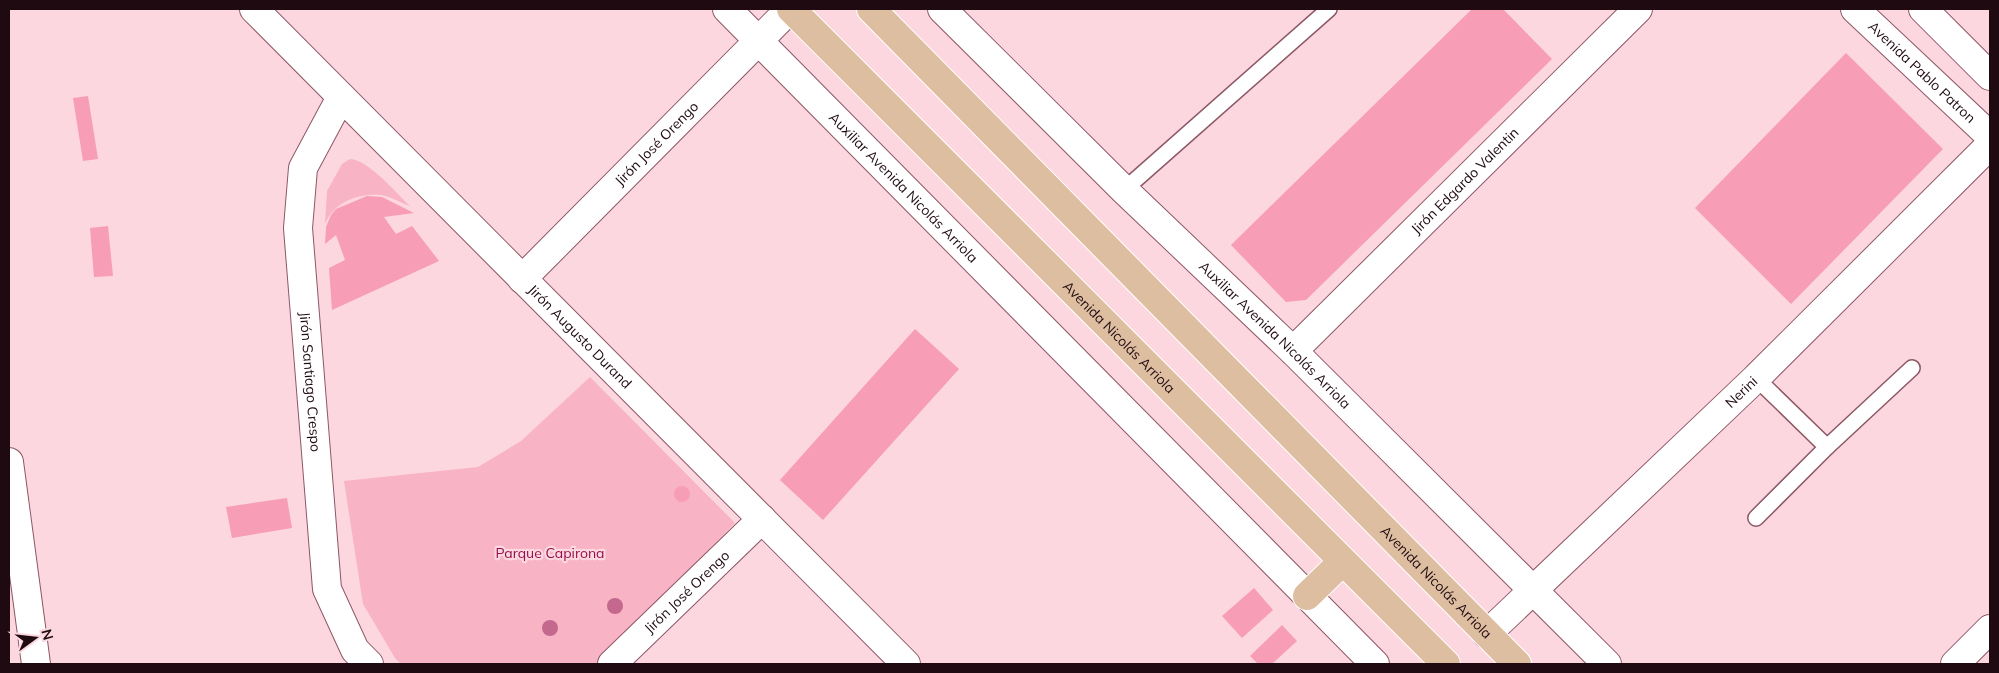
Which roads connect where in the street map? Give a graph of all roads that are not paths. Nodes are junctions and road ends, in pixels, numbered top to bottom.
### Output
1 (254, 9) edge
2 (727, 9) edge
3 (791, 9) edge
4 (871, 9) edge
5 (942, 9) edge
6 (1329, 9) edge
7 (1638, 9) edge
8 (1855, 9) edge
9 (1923, 9) edge
10 (758, 42) junction
11 (1990, 76) edge
12 (341, 97) junction
13 (1990, 136) edge
14 (1990, 145) edge
15 (1124, 190) junction
16 (522, 278) junction
17 (1293, 351) junction
18 (1912, 368) dead end
19 (1756, 378) junction
20 (1827, 447) junction
21 (9, 462) edge
22 (1756, 518) dead end
23 (762, 519) junction
24 (1342, 562) junction
25 (1534, 589) junction
26 (1308, 596) junction
27 (1990, 629) edge
28 (1487, 634) junction
29 (36, 664) edge
30 (369, 664) edge
31 (612, 664) edge
32 (906, 664) edge
33 (1375, 664) edge
34 (1446, 664) edge
35 (1517, 664) edge
36 (1607, 664) edge
37 (1956, 664) edge

1 - 12 street, Jirón Augusto Durand
2 - 10 street, Auxiliar Avenida Nicolás Arriola
3 - 10 street, Jirón José Orengo
3 - 24 main road, Avenida Nicolás Arriola
4 - 28 main road, Avenida Nicolás Arriola
5 - 15 street, Auxiliar Avenida Nicolás Arriola
6 - 15 lane
7 - 17 street, Jirón Edgardo Valentin
8 - 13 street, Avenida Pablo Patron
9 - 11 street
10 - 16 street, Jirón José Orengo
10 - 26 street, Auxiliar Avenida Nicolás Arriola
12 - 16 street, Jirón Augusto Durand
12 - 30 street, Jirón Santiago Crespo
14 - 19 street, Nerini
15 - 17 street, Auxiliar Avenida Nicolás Arriola
16 - 23 street, Jirón Augusto Durand
17 - 25 street, Auxiliar Avenida Nicolás Arriola
18 - 20 lane
19 - 20 lane
19 - 25 street, Nerini
20 - 22 lane
21 - 29 street
23 - 31 street, Jirón José Orengo
23 - 32 street, Jirón Augusto Durand
24 - 26 main road
24 - 34 main road, Avenida Nicolás Arriola
25 - 28 street, Nerini
25 - 36 street, Auxiliar Avenida Nicolás Arriola
26 - 33 street, Auxiliar Avenida Nicolás Arriola
27 - 37 street
28 - 35 main road, Avenida Nicolás Arriola

